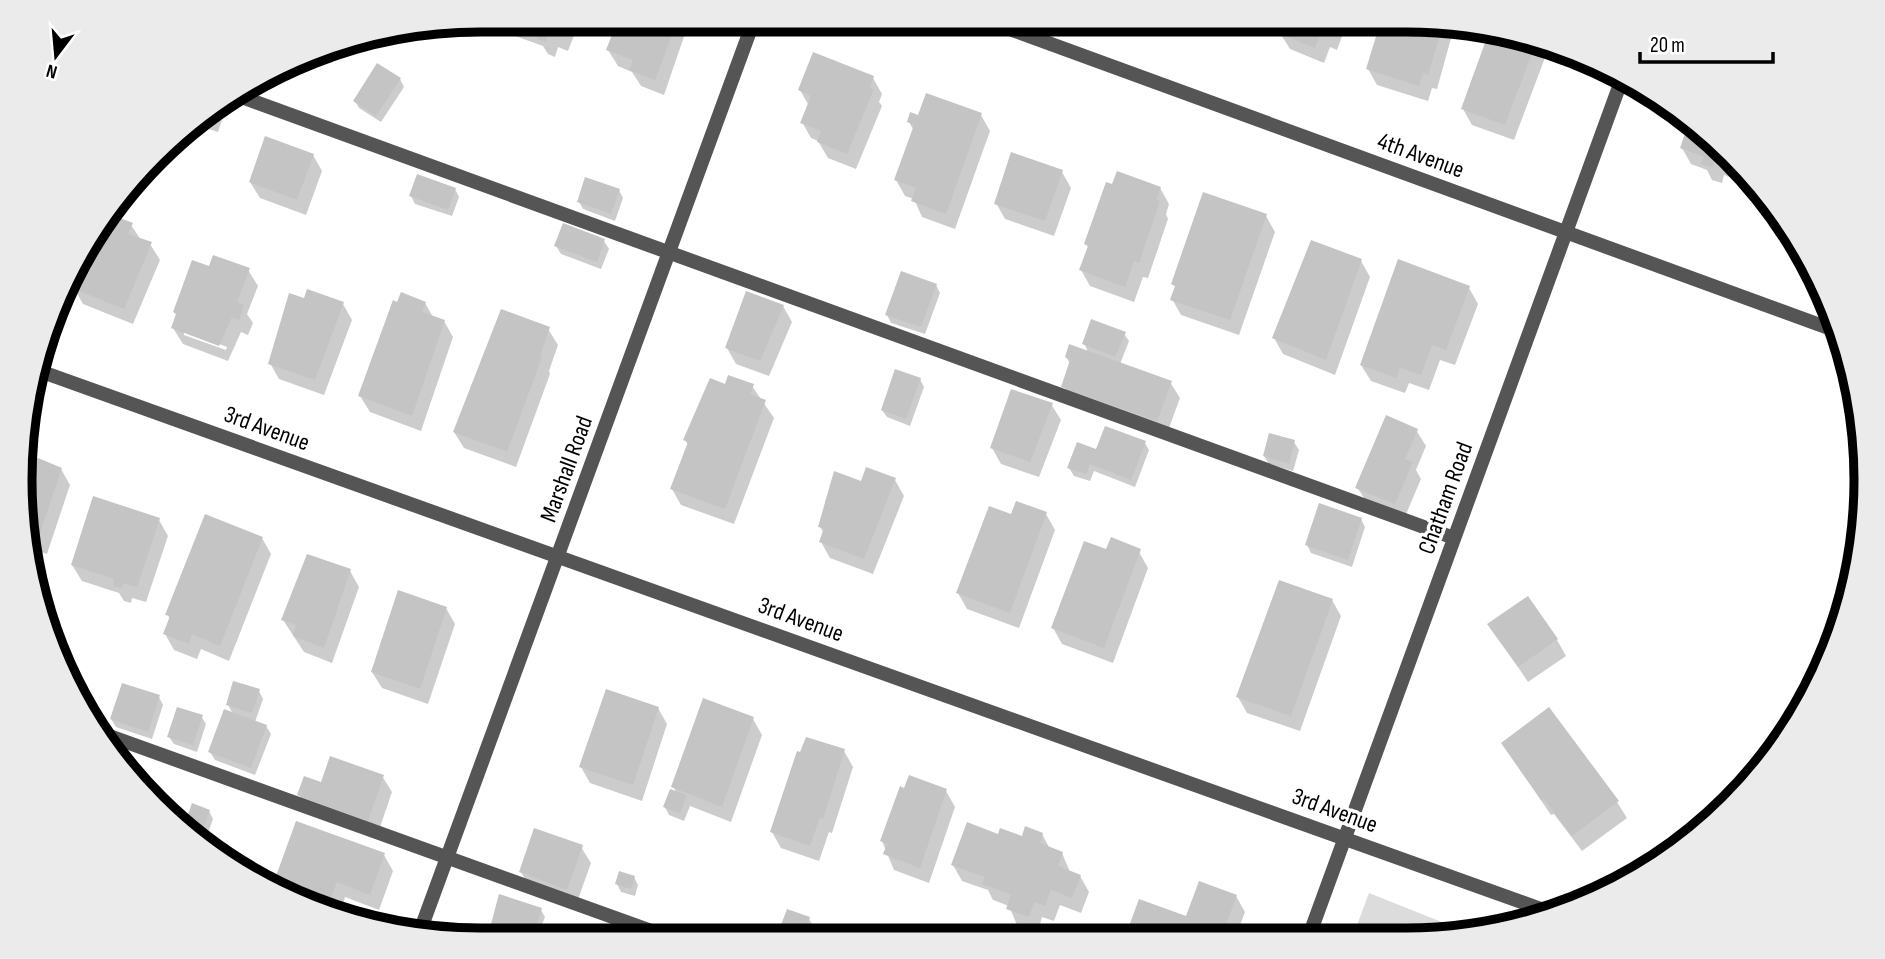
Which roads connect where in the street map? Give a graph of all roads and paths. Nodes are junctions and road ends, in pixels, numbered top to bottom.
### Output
1 (750, 32) edge
2 (1018, 32) edge
3 (1619, 86) edge
4 (245, 98) edge
5 (1566, 232) junction
6 (669, 252) junction
7 (1826, 326) edge
8 (45, 373) edge
9 (1454, 538) junction
10 (558, 556) junction
11 (114, 737) edge
12 (1345, 838) junction
13 (449, 858) junction
14 (1537, 908) edge
15 (423, 924) edge
16 (643, 928) edge
17 (1312, 928) edge

1 - 6 street, Marshall Road
2 - 5 street, 4th Avenue
3 - 5 street, Chatham Road
4 - 6 street
5 - 7 street, 4th Avenue
5 - 9 street, Chatham Road
6 - 9 street
6 - 10 street, Marshall Road
8 - 10 street, 3rd Avenue
9 - 12 street, Chatham Road
10 - 12 street, 3rd Avenue
10 - 13 street, Marshall Road
11 - 13 street
12 - 14 street, 3rd Avenue
12 - 17 street, Chatham Road
13 - 15 street, Marshall Road
13 - 16 street

